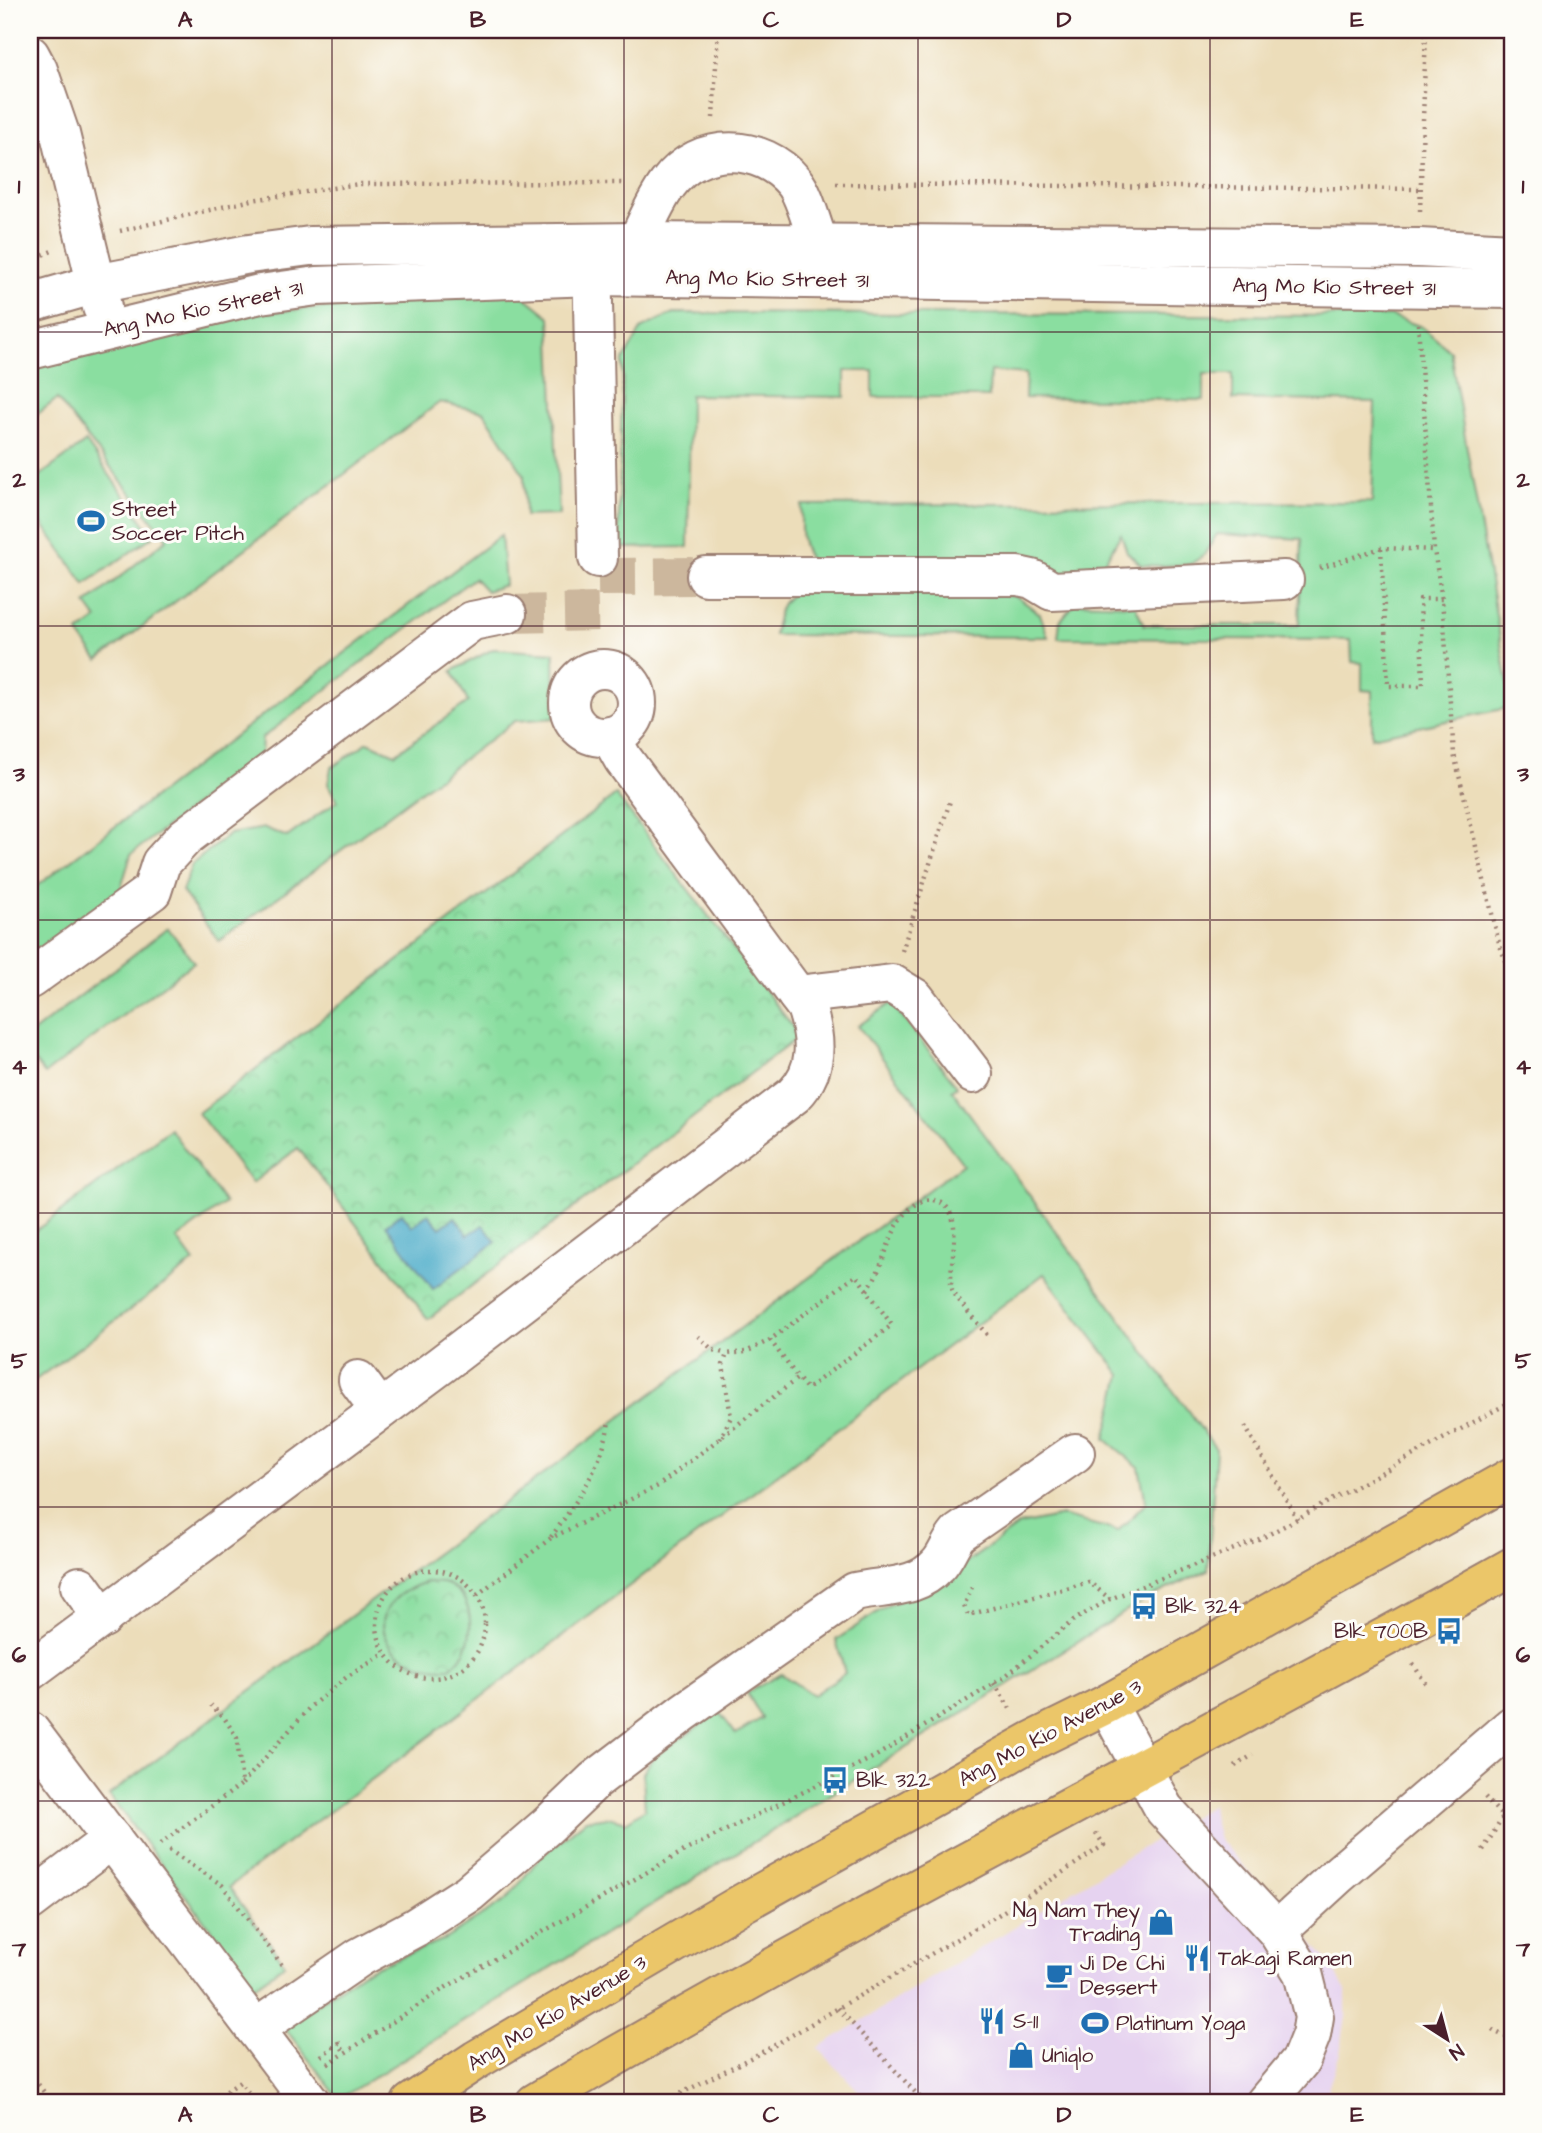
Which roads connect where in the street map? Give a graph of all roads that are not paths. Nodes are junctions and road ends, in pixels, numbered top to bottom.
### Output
1 (30, 55) edge
2 (637, 242) junction
3 (819, 243) junction
4 (1512, 253) edge
5 (593, 259) junction
6 (96, 284) junction
7 (1512, 289) edge
8 (30, 303) edge
9 (108, 329) junction
10 (30, 350) edge
11 (598, 558) dead end
12 (706, 576) tunnel mouth
13 (1284, 580) road end
14 (507, 614) tunnel mouth
15 (597, 655) dead end
16 (30, 979) edge
17 (797, 995) junction
18 (973, 1074) dead end
19 (358, 1380) dead end
20 (380, 1410) junction
21 (1075, 1453) dead end
22 (1512, 1478) edge
23 (1512, 1567) edge
24 (80, 1586) dead end
25 (103, 1618) junction
26 (30, 1671) edge
27 (1107, 1704) junction
28 (1512, 1726) edge
29 (30, 1731) edge
30 (1142, 1770) junction
31 (112, 1839) junction
32 (30, 1901) edge
33 (1277, 1931) junction
34 (255, 2029) junction
35 (304, 2095) edge
36 (411, 2103) edge
37 (535, 2103) edge
38 (1265, 2103) edge

1 - 6 street
2 - 3 street, Ang Mo Kio Street 31
2 - 3 street
2 - 5 street, Ang Mo Kio Street 31
3 - 4 street, Ang Mo Kio Street 31
5 - 6 street, Ang Mo Kio Street 31
5 - 7 street, Ang Mo Kio Street 31
5 - 9 street, Ang Mo Kio Street 31
5 - 11 street
6 - 8 street, Ang Mo Kio Street 31
6 - 9 street
9 - 10 street, Ang Mo Kio Street 31
12 - 13 street
14 - 16 street
15 - 17 street
17 - 18 street
17 - 20 street
19 - 20 street
20 - 25 street
21 - 34 street
22 - 27 main road, Ang Mo Kio Avenue 3
23 - 30 main road
24 - 25 street
25 - 26 street
27 - 30 street
27 - 36 main road, Ang Mo Kio Avenue 3
28 - 33 street
29 - 31 street
30 - 33 street
30 - 37 main road
31 - 32 street
31 - 34 street
33 - 38 street
34 - 35 street

